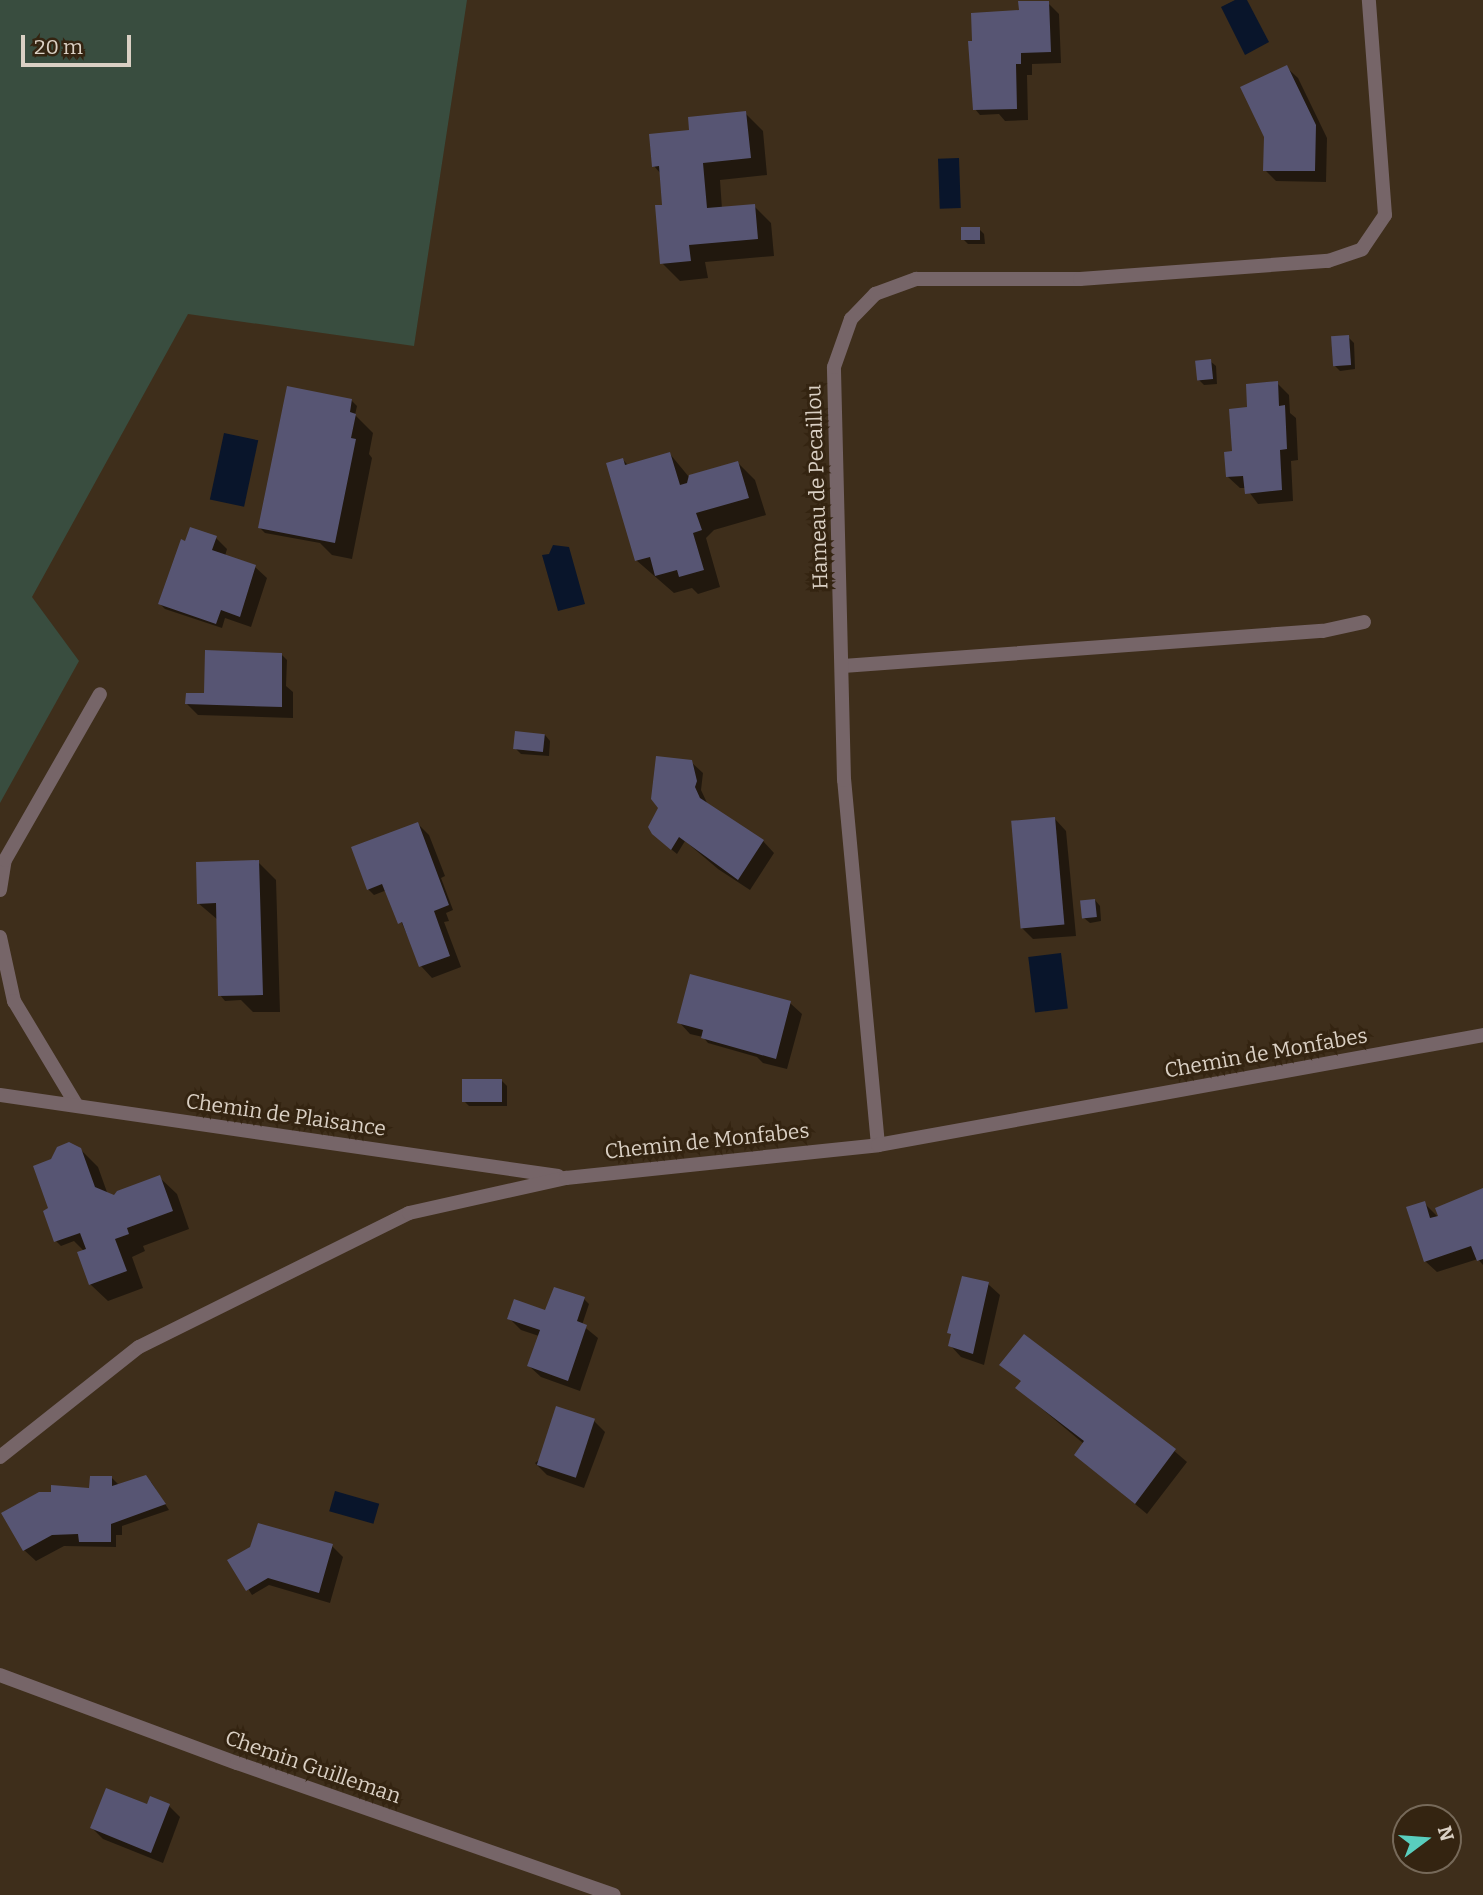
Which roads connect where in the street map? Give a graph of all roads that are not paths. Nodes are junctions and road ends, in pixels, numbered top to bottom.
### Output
1 (1369, 0) edge
2 (1364, 622) dead end
3 (843, 666) junction
4 (100, 694) dead end
5 (0, 890) edge
6 (0, 937) edge
7 (1483, 1035) edge
8 (0, 1095) edge
9 (76, 1106) junction
10 (878, 1144) junction
11 (566, 1178) junction
12 (0, 1457) edge
13 (0, 1675) edge
14 (614, 1895) edge

1 - 3 street, Hameau de Pecaillou
2 - 3 street
3 - 10 street, Hameau de Pecaillou
4 - 5 street
6 - 9 street
7 - 10 street, Chemin de Monfabes
8 - 9 street, Chemin de Plaisance
9 - 11 street, Chemin de Plaisance
10 - 11 street, Chemin de Monfabes
11 - 12 street, Chemin de Monfabes
13 - 14 street, Chemin Guilleman

